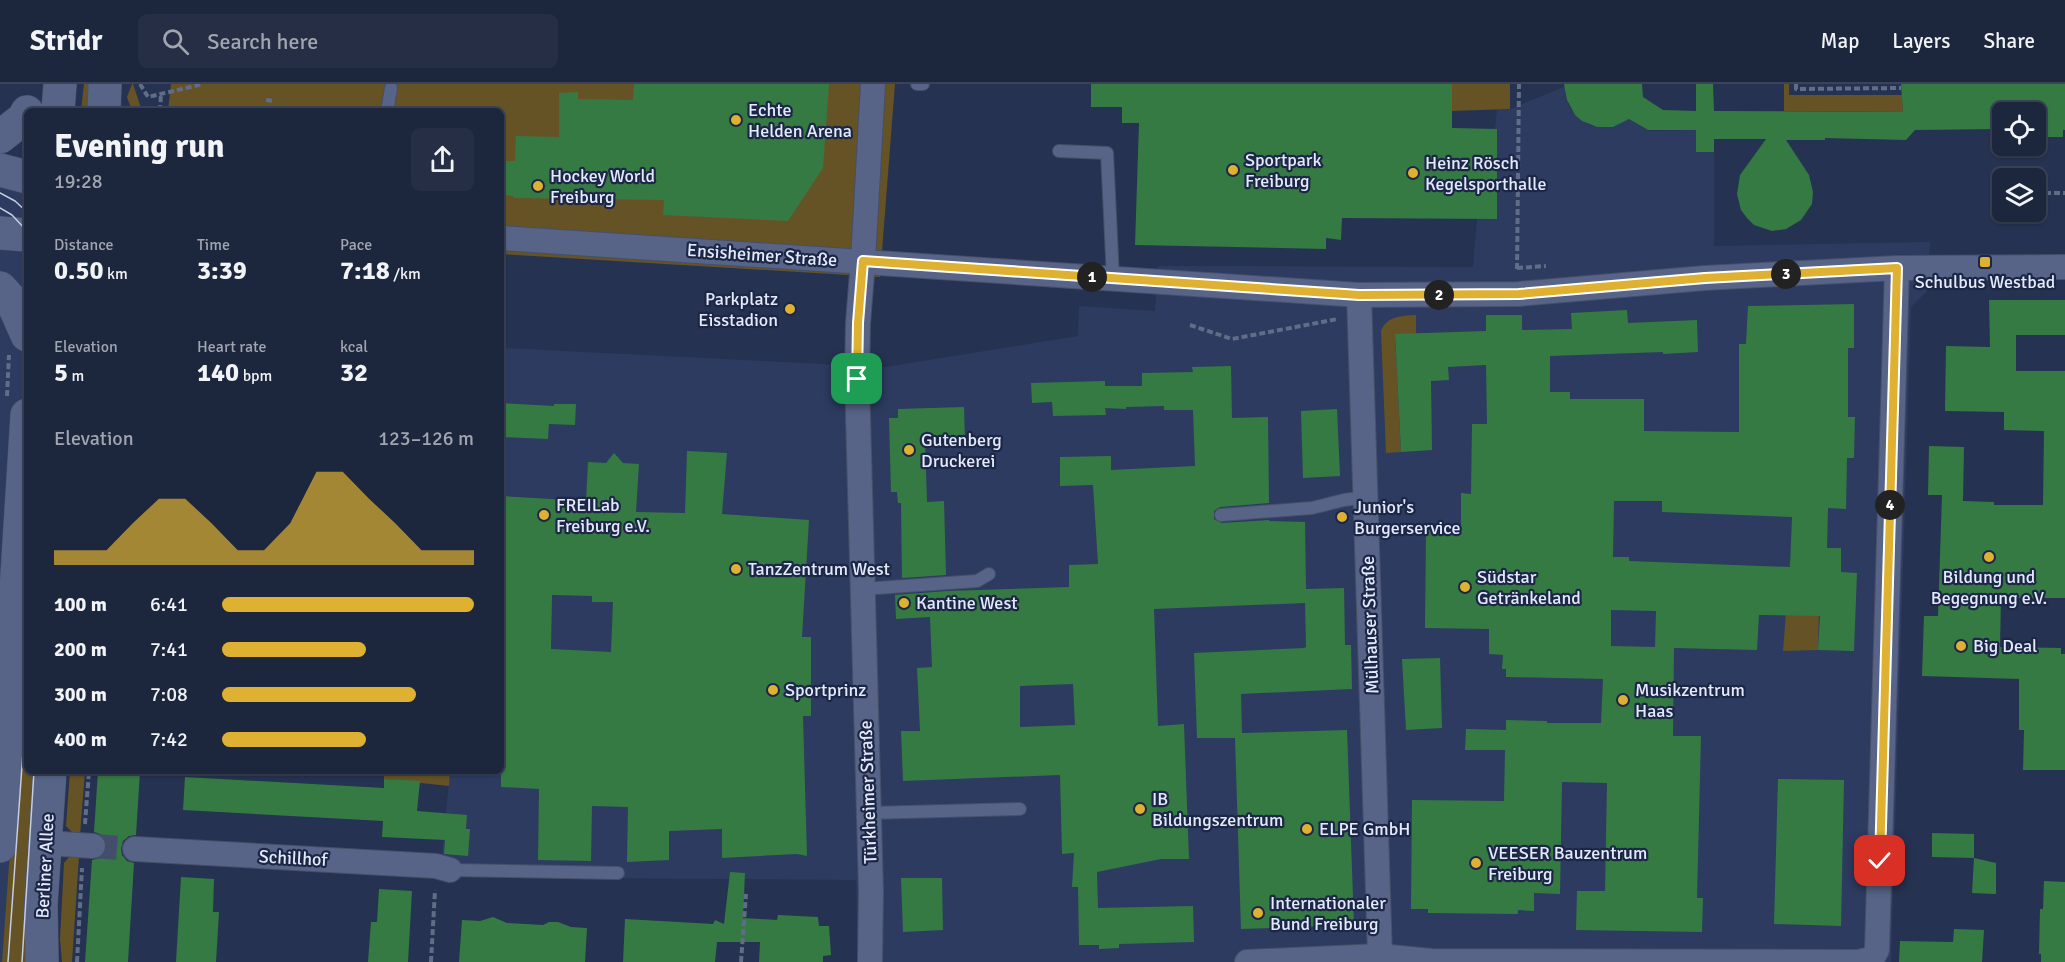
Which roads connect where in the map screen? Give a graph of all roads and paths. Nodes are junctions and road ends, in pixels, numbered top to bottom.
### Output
1 (34, 84) edge
2 (60, 84) edge
3 (140, 84) edge
4 (203, 84) edge
5 (873, 84) edge
6 (916, 84) edge
7 (923, 84) edge
8 (1519, 84) edge
9 (1796, 84) edge
10 (391, 88) dead end
11 (1901, 88) dead end
12 (161, 94) junction
13 (266, 100) dead end
14 (273, 101) dead end
15 (28, 108) edge
16 (58, 108) edge
17 (160, 108) edge
18 (388, 108) edge
19 (24, 118) edge
20 (0, 136) edge
21 (1059, 151) dead end
22 (0, 170) edge
23 (24, 176) edge
24 (2046, 193) edge
25 (2065, 193) edge
26 (0, 233) edge
27 (24, 235) edge
28 (504, 238) edge
29 (863, 261) junction
30 (2065, 267) edge
31 (1517, 268) dead end
32 (1897, 268) junction
33 (1113, 278) junction
34 (0, 288) edge
35 (1359, 305) junction
36 (1190, 325) dead end
37 (24, 329) edge
38 (24, 459) edge
39 (1366, 497) junction
40 (1221, 515) dead end
41 (989, 574) dead end
42 (863, 589) junction
43 (5, 717) edge
44 (50, 774) edge
45 (1020, 809) dead end
46 (869, 813) junction
47 (46, 843) junction
48 (0, 846) edge
49 (93, 846) tunnel mouth
50 (135, 849) tunnel mouth
51 (443, 868) junction
52 (618, 873) dead end
53 (746, 894) dead end
54 (1380, 956) junction
55 (42, 962) edge
56 (431, 962) edge
57 (741, 962) edge
58 (870, 962) edge
59 (1247, 962) edge
60 (1431, 962) edge

1 - 15 main road
2 - 16 main road
3 - 12 path
4 - 12 path
5 - 29 street, Türkheimer Straße
6 - 7 lane
8 - 31 path
9 - 11 path
10 - 18 lane
12 - 17 path
13 - 14 path
19 - 20 main road
21 - 33 lane
22 - 23 main road
24 - 25 path
26 - 27 main road
28 - 29 street, Ensisheimer Straße
29 - 33 street, Ensisheimer Straße
29 - 42 street, Türkheimer Straße
30 - 32 street, Ensisheimer Straße
32 - 35 street, Ensisheimer Straße
32 - 60 street
33 - 35 street, Ensisheimer Straße
34 - 37 main road
35 - 36 path
35 - 39 street, Mülhauser Straße
38 - 43 main road
39 - 40 lane
39 - 54 street, Mülhauser Straße
41 - 42 lane
42 - 46 street, Türkheimer Straße
43 - 48 main road
44 - 47 main road, Berliner Allee
45 - 46 lane
46 - 58 street, Türkheimer Straße
47 - 49 street
47 - 55 main road, Berliner Allee
50 - 51 street, Schillhof
51 - 52 lane
51 - 56 path
53 - 57 path
54 - 59 street
54 - 60 street

